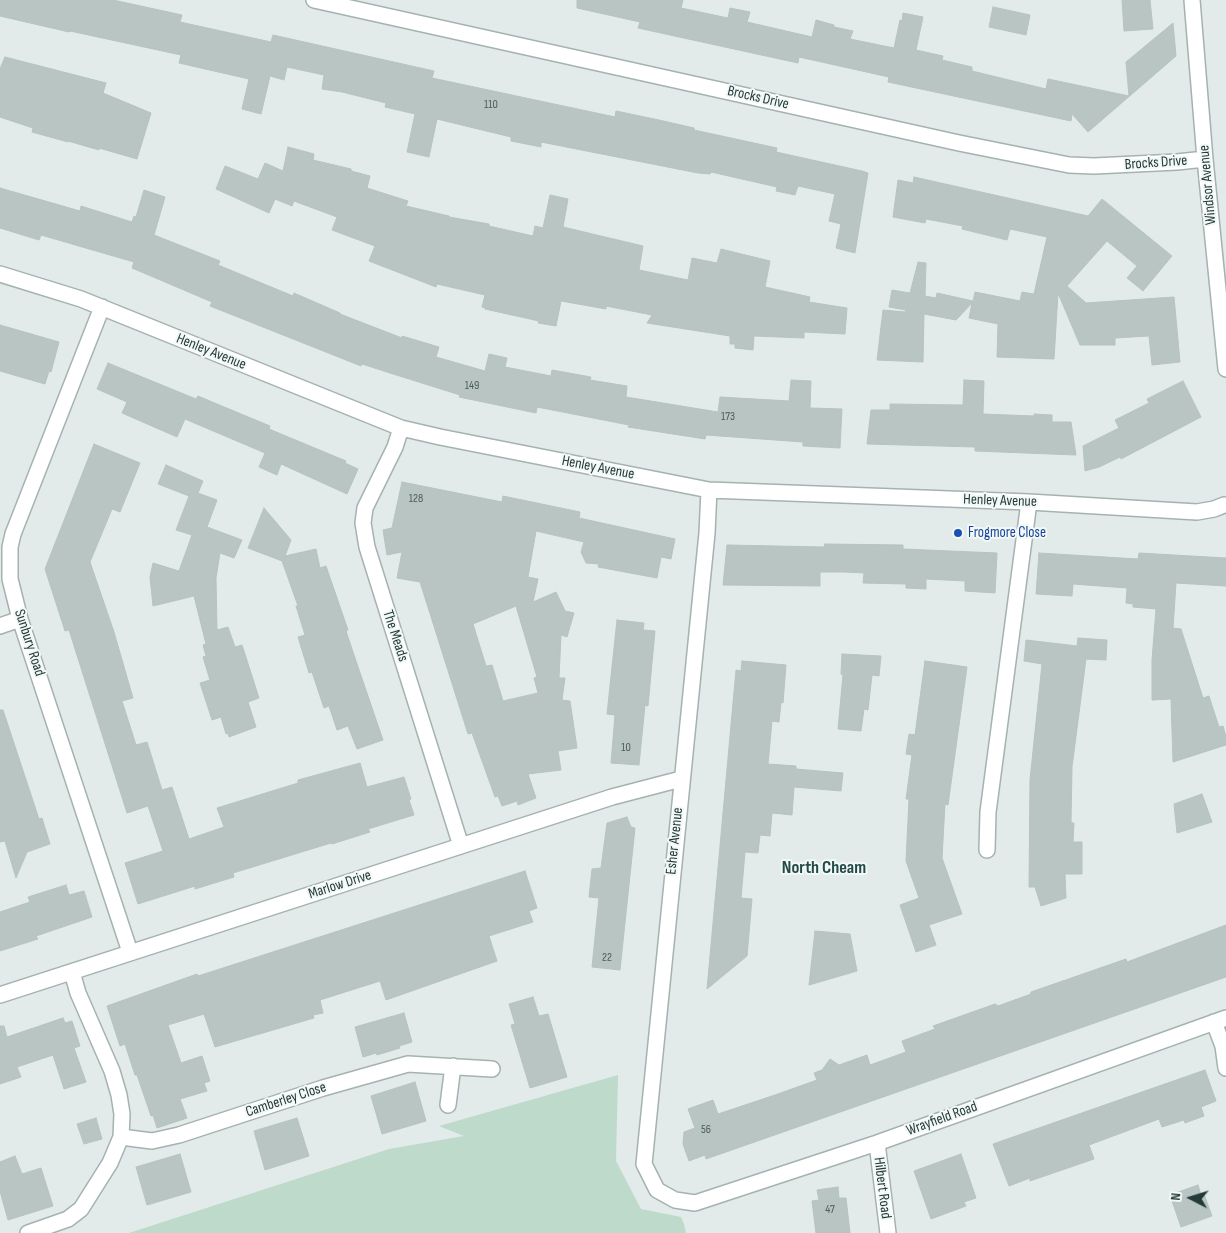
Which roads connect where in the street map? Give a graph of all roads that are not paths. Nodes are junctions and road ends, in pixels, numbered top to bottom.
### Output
1 (314, 0) edge
2 (1192, 0) edge
3 (1205, 159) junction
4 (0, 274) edge
5 (102, 308) junction
6 (1226, 369) edge
7 (400, 428) junction
8 (709, 490) junction
9 (1029, 502) junction
10 (1225, 504) edge
11 (20, 619) junction
12 (0, 626) edge
13 (681, 779) junction
14 (461, 846) junction
15 (987, 850) dead end
16 (130, 952) junction
17 (72, 972) junction
18 (0, 995) edge
19 (1220, 1020) edge
20 (452, 1066) junction
21 (1226, 1068) edge
22 (492, 1069) dead end
23 (448, 1105) dead end
24 (121, 1137) junction
25 (877, 1142) junction
26 (657, 1190) joint
27 (28, 1233) edge
28 (888, 1233) edge

1 - 3 street, Brocks Drive
2 - 3 street, Windsor Avenue
3 - 6 street, Windsor Avenue
4 - 5 street, Henley Avenue
5 - 7 street, Henley Avenue
5 - 11 street, Sunbury Road
7 - 8 street, Henley Avenue
7 - 14 street, The Meads
8 - 9 street, Henley Avenue
8 - 13 street, Esher Avenue
9 - 10 street, Henley Avenue
9 - 15 street
11 - 12 street
11 - 16 street, Sunbury Road
13 - 14 street, Marlow Drive
13 - 26 street, Esher Avenue
14 - 16 street, Marlow Drive
16 - 17 street, Marlow Drive
17 - 18 street, Marlow Drive
17 - 24 street
19 - 21 street
19 - 25 street, Wrayfield Road
20 - 22 street, Camberley Close
20 - 23 street
20 - 24 street, Camberley Close
24 - 27 street
25 - 26 street, Wrayfield Road
25 - 28 street, Hilbert Road

